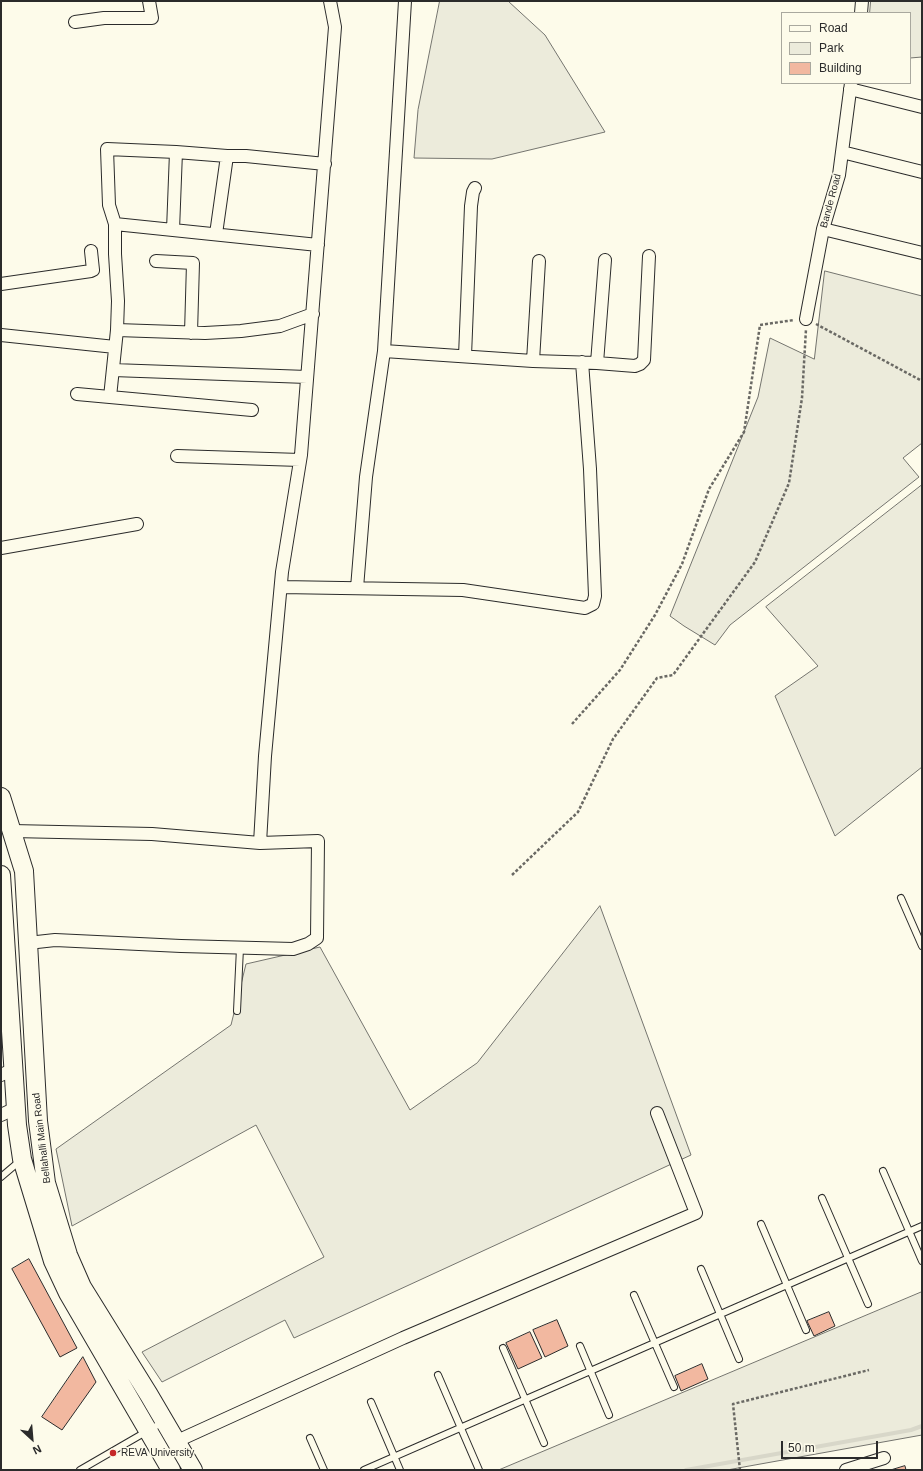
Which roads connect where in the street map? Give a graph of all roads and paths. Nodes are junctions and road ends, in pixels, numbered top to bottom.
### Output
1 (149, 1) edge
2 (330, 1) edge
3 (405, 1) edge
4 (862, 1) edge
5 (861, 12) edge
6 (75, 22) dead end
7 (851, 86) edge
8 (922, 107) edge
9 (176, 152) junction
10 (842, 152) junction
11 (227, 156) junction
12 (325, 164) junction
13 (922, 172) edge
14 (475, 188) dead end
15 (115, 224) junction
16 (823, 229) junction
17 (173, 230) junction
18 (216, 234) junction
19 (318, 245) junction
20 (91, 251) dead end
21 (922, 253) edge
22 (649, 256) dead end
23 (605, 260) dead end
24 (156, 261) dead end
25 (539, 261) dead end
26 (1, 284) edge
27 (312, 314) junction
28 (806, 319) junction
29 (116, 330) junction
30 (191, 333) junction
31 (1, 335) edge
32 (115, 347) junction
33 (384, 351) junction
34 (465, 356) junction
35 (533, 361) junction
36 (582, 362) junction
37 (597, 363) junction
38 (113, 370) junction
39 (307, 377) junction
40 (922, 381) edge
41 (77, 394) dead end
42 (110, 397) junction
43 (252, 410) dead end
44 (177, 456) dead end
45 (300, 460) junction
46 (137, 524) dead end
47 (1, 548) edge
48 (281, 587) junction
49 (357, 588) junction
50 (572, 724) dead end
51 (1, 797) edge
52 (12, 831) junction
53 (260, 843) junction
54 (1, 875) edge
55 (512, 876) dead end
56 (901, 898) dead end
57 (28, 943) junction
58 (922, 946) edge
59 (240, 948) junction
60 (237, 1011) dead end
61 (7, 1072) edge
62 (8, 1111) edge
63 (657, 1113) dead end
64 (22, 1159) junction
65 (883, 1171) dead end
66 (1, 1177) edge
67 (822, 1198) dead end
68 (760, 1224) dead end
69 (922, 1226) edge
70 (909, 1231) junction
71 (848, 1258) junction
72 (922, 1261) edge
73 (701, 1269) dead end
74 (787, 1285) junction
75 (634, 1295) dead end
76 (868, 1304) dead end
77 (720, 1314) junction
78 (806, 1330) dead end
79 (654, 1343) junction
80 (580, 1346) dead end
81 (503, 1348) dead end
82 (739, 1359) dead end
83 (869, 1370) dead end
84 (590, 1371) junction
85 (438, 1375) dead end
86 (674, 1387) dead end
87 (525, 1399) junction
88 (371, 1402) dead end
89 (610, 1415) dead end
90 (164, 1421) junction
91 (461, 1428) junction
92 (148, 1430) junction
93 (310, 1438) dead end
94 (177, 1441) junction
95 (544, 1443) dead end
96 (394, 1457) junction
97 (884, 1458) dead end
98 (80, 1470) edge
99 (171, 1470) edge
100 (193, 1470) edge
101 (324, 1470) edge
102 (364, 1470) edge
103 (400, 1470) edge
104 (479, 1470) edge
105 (740, 1470) edge
106 (846, 1470) edge

1 - 6 street
2 - 12 street
3 - 33 street
4 - 5 street
7 - 8 street
7 - 10 street, Bande Road
9 - 11 street
9 - 15 street
9 - 17 street
10 - 13 street
10 - 16 street, Bande Road
11 - 12 street
11 - 18 street
12 - 19 street
14 - 34 street
15 - 17 street
15 - 29 street
16 - 21 street
16 - 28 street, Bande Road
17 - 18 street
18 - 19 street
19 - 27 street
20 - 26 street
22 - 37 street
23 - 37 street
24 - 30 street
25 - 35 street
27 - 30 street
27 - 39 street
28 - 40 path
28 - 50 path
28 - 55 path
29 - 30 street
29 - 32 street
31 - 32 street
32 - 38 street
33 - 34 street
33 - 49 street
34 - 35 street
35 - 36 street
36 - 37 street
36 - 49 street
38 - 39 street
38 - 42 street
39 - 45 street
41 - 42 street
42 - 43 street
44 - 45 street
45 - 48 street
46 - 47 street
48 - 49 street
48 - 53 street
51 - 52 main road, Bellahalli Main Road
52 - 53 street
52 - 57 main road, Bellahalli Main Road
53 - 59 street
54 - 61 main road, Bellahalli Main Road
56 - 58 lane
57 - 59 street
57 - 90 main road, Bellahalli Main Road
59 - 60 lane
61 - 62 main road, Bellahalli Main Road
62 - 64 main road, Bellahalli Main Road
63 - 94 street
64 - 66 lane
64 - 92 main road, Bellahalli Main Road
65 - 70 lane
67 - 71 lane
68 - 74 lane
69 - 70 lane
70 - 71 lane
70 - 72 lane
71 - 74 lane
71 - 76 lane
73 - 77 lane
74 - 77 lane
74 - 78 lane
75 - 79 lane
77 - 79 lane
77 - 82 lane
79 - 84 lane
79 - 86 lane
80 - 84 lane
81 - 87 lane
83 - 105 path
84 - 87 lane
84 - 89 lane
85 - 91 lane
87 - 91 lane
87 - 95 lane
88 - 96 lane
90 - 92 lane
90 - 94 main road, Bellahalli Main Road
91 - 96 lane
91 - 104 lane
92 - 98 lane
92 - 99 main road, Bellahalli Main Road
93 - 101 lane
94 - 100 main road, Bellahalli Main Road
96 - 102 lane
96 - 103 lane
97 - 106 street

